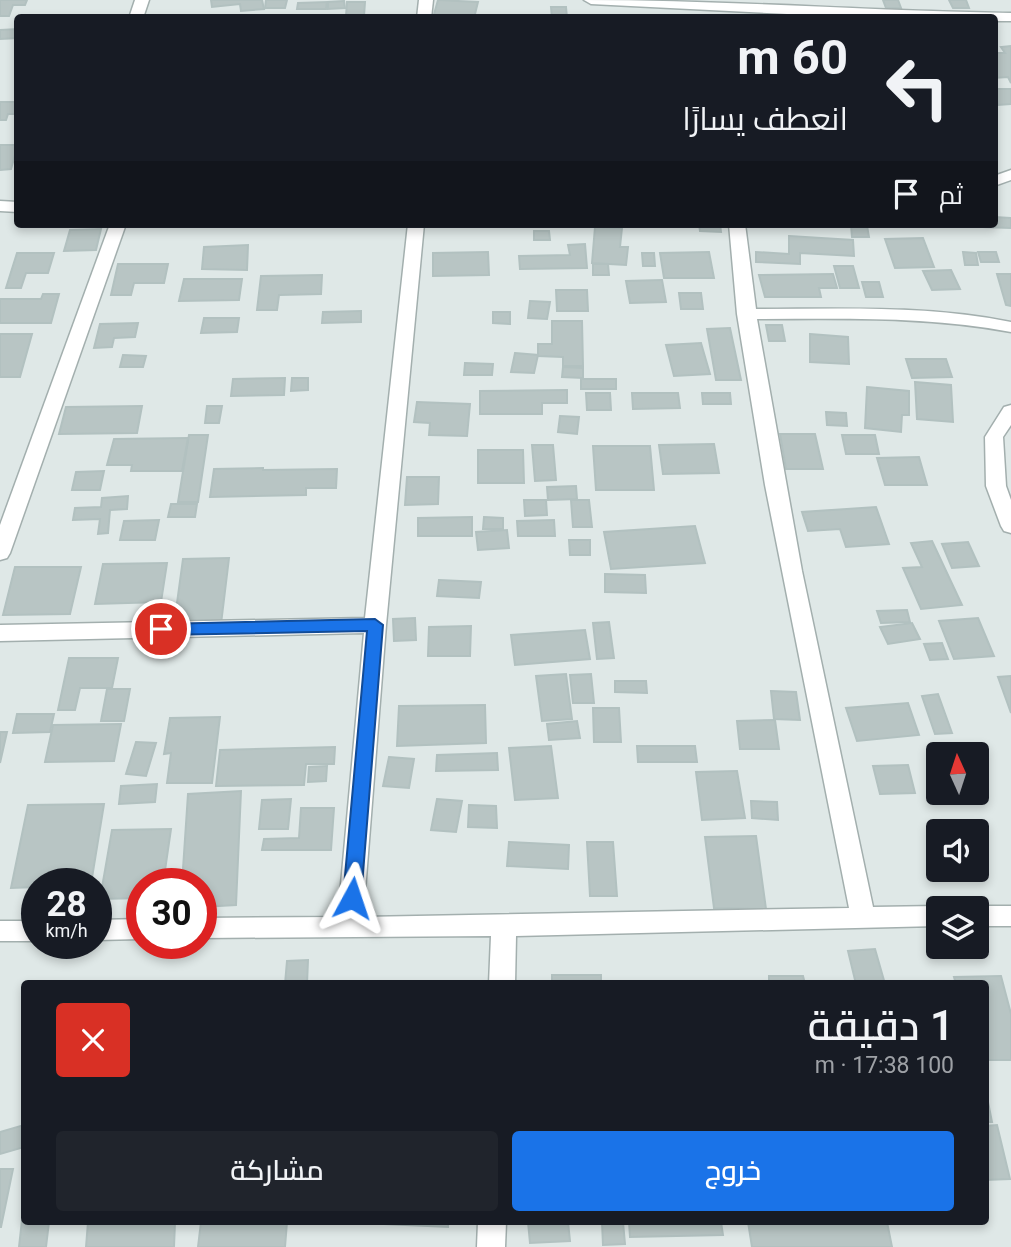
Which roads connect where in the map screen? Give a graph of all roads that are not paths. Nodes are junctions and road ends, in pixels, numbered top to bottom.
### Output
1 (591, 0) edge
2 (793, 5) edge
3 (690, 11) edge
4 (890, 14) edge
5 (117, 228) edge
6 (416, 228) edge
7 (737, 228) edge
8 (746, 314) junction
9 (1011, 327) edge
10 (1011, 411) edge
11 (1011, 526) edge
12 (0, 553) edge
13 (375, 625) junction
14 (0, 633) edge
15 (863, 916) junction
16 (926, 916) edge
17 (989, 916) edge
18 (1011, 916) edge
19 (350, 925) junction
20 (504, 926) junction
21 (217, 928) edge
22 (0, 931) edge
23 (21, 931) edge
24 (502, 980) edge
25 (492, 1225) edge
26 (491, 1247) edge

1 - 3 street
2 - 3 street
2 - 4 street
5 - 12 street
6 - 13 street
7 - 8 street
8 - 9 street
8 - 15 street
10 - 11 street
13 - 14 street
13 - 19 street
15 - 16 street
15 - 20 street
17 - 18 street
19 - 20 street
19 - 21 street
20 - 24 street
22 - 23 street
25 - 26 street

